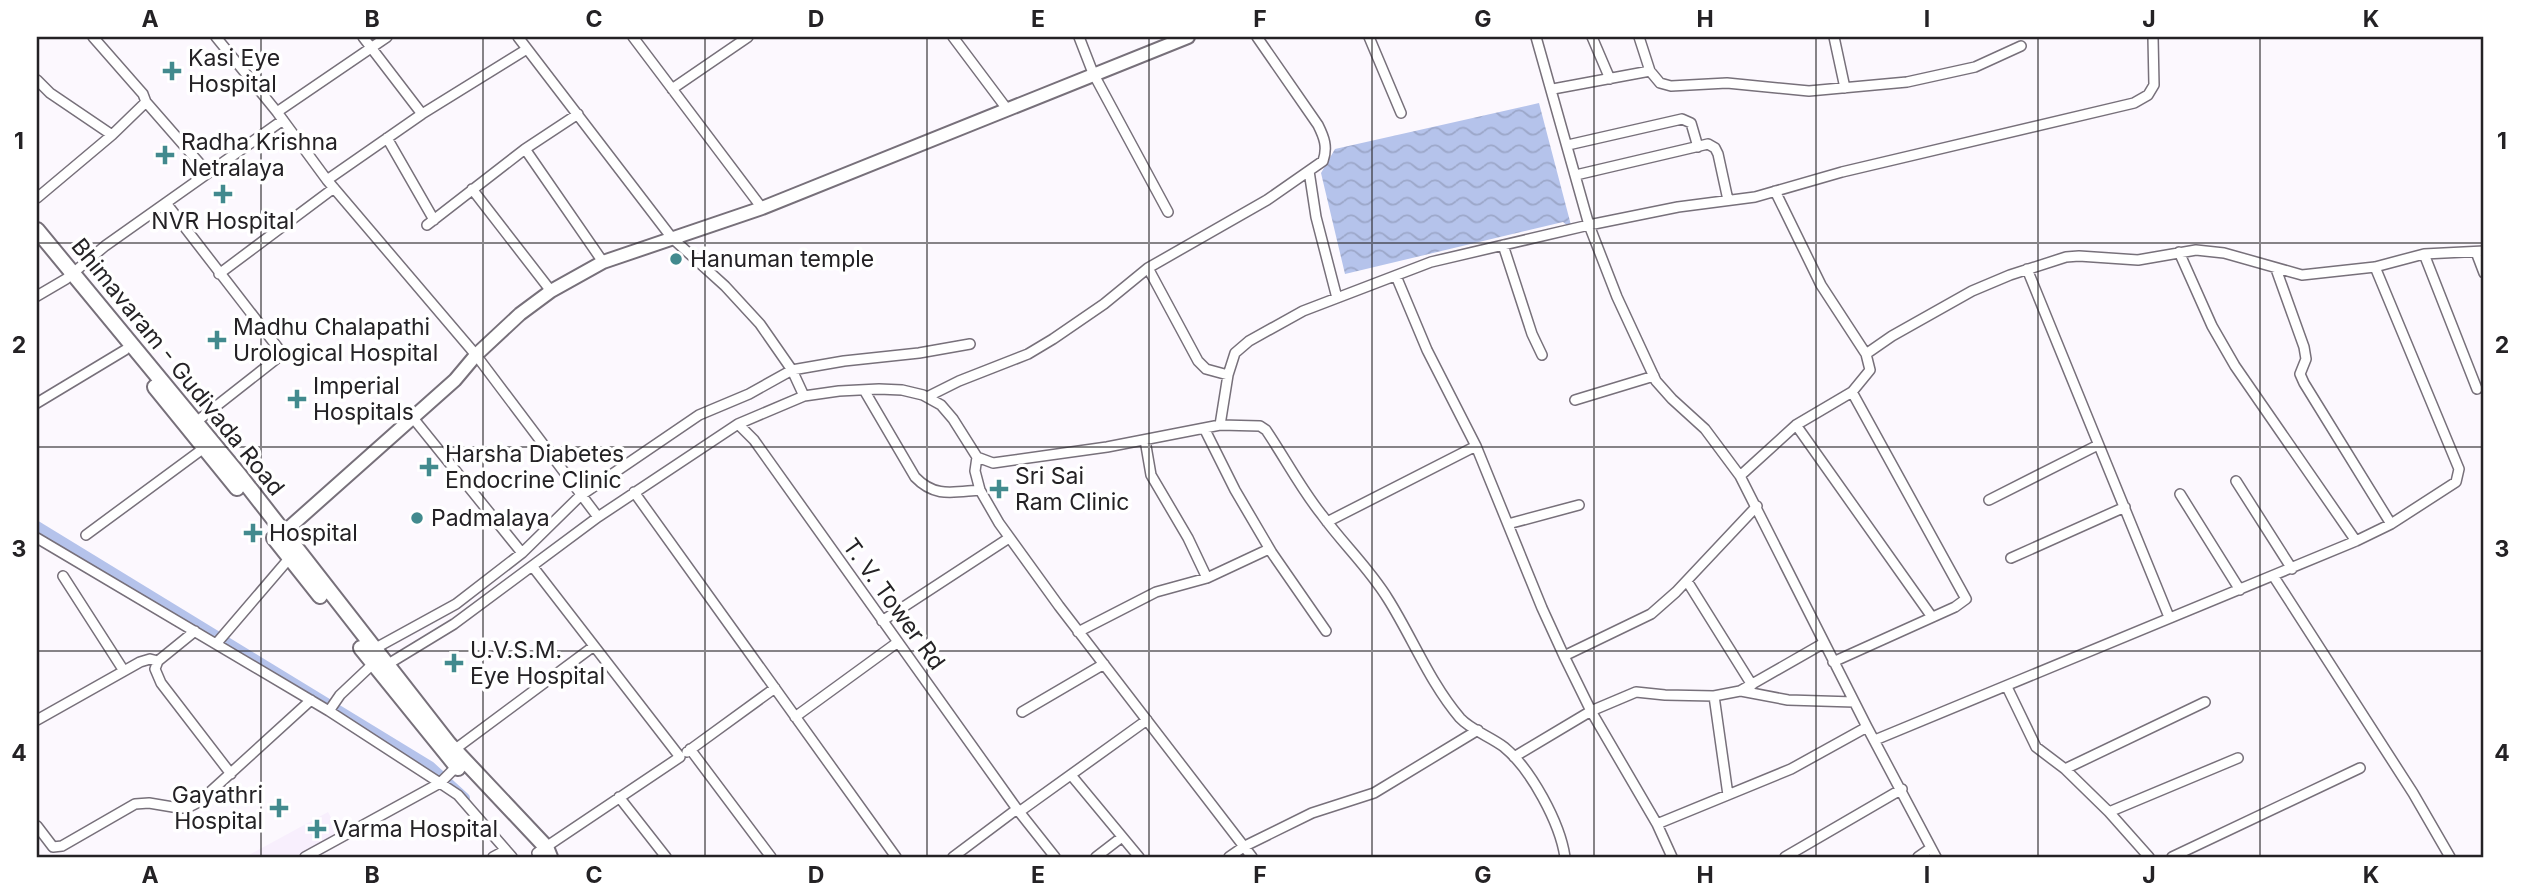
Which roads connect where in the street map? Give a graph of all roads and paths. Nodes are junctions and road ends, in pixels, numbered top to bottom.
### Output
1 (93, 37) edge
2 (233, 37) edge
3 (363, 37) edge
4 (387, 37) edge
5 (518, 37) edge
6 (633, 37) edge
7 (748, 37) edge
8 (953, 37) edge
9 (1079, 37) edge
10 (1188, 37) edge
11 (1257, 37) edge
12 (1369, 37) edge
13 (1536, 37) edge
14 (1592, 37) edge
15 (1639, 37) edge
16 (1835, 37) edge
17 (2153, 37) edge
18 (220, 40) edge
19 (2021, 46) dead end
20 (371, 48) junction
21 (527, 49) junction
22 (1650, 71) junction
23 (1093, 73) junction
24 (1610, 79) junction
25 (37, 80) edge
26 (1845, 88) junction
27 (672, 89) junction
28 (1553, 89) junction
29 (146, 102) junction
30 (1007, 109) junction
31 (1401, 113) dead end
32 (422, 114) junction
33 (578, 114) junction
34 (280, 116) junction
35 (112, 135) junction
36 (387, 138) junction
37 (1568, 145) junction
38 (1698, 146) junction
39 (525, 149) junction
40 (1309, 171) junction
41 (208, 173) junction
42 (1576, 175) junction
43 (327, 180) junction
44 (334, 188) junction
45 (472, 189) junction
46 (1775, 191) junction
47 (37, 198) edge
48 (1728, 201) junction
49 (166, 203) junction
50 (762, 208) junction
51 (1168, 212) dead end
52 (1589, 225) junction
53 (37, 230) edge
54 (672, 238) junction
55 (37, 244) edge
56 (1503, 245) junction
57 (2179, 252) junction
58 (2480, 252) edge
59 (2424, 254) junction
60 (603, 262) junction
61 (2375, 267) junction
62 (1148, 268) junction
63 (2027, 269) junction
64 (2276, 269) junction
65 (2484, 273) edge
66 (219, 274) junction
67 (70, 276) junction
68 (1396, 276) junction
69 (551, 291) junction
70 (37, 296) edge
71 (1337, 298) junction
72 (970, 344) dead end
73 (125, 351) junction
74 (1866, 354) junction
75 (477, 355) junction
76 (1542, 355) dead end
77 (792, 370) junction
78 (1228, 374) junction
79 (1654, 376) junction
80 (2477, 388) dead end
81 (864, 390) junction
82 (1852, 392) junction
83 (804, 396) junction
84 (927, 397) junction
85 (1575, 400) dead end
86 (37, 404) edge
87 (412, 418) junction
88 (196, 422) junction
89 (738, 424) junction
90 (1220, 425) junction
91 (1796, 425) junction
92 (1204, 428) junction
93 (1145, 440) junction
94 (2098, 445) junction
95 (1476, 446) junction
96 (204, 448) junction
97 (977, 457) junction
98 (1740, 476) junction
99 (2236, 481) dead end
100 (980, 490) junction
101 (634, 492) junction
102 (2180, 494) dead end
103 (580, 496) junction
104 (1989, 500) dead end
105 (1579, 505) dead end
106 (1757, 506) junction
107 (2125, 507) junction
108 (597, 517) junction
109 (1327, 522) junction
110 (1508, 524) junction
111 (2391, 524) junction
112 (283, 533) junction
113 (86, 535) dead end
114 (37, 538) edge
115 (1009, 538) junction
116 (2356, 541) junction
117 (1269, 550) junction
118 (294, 554) junction
119 (522, 554) junction
120 (2011, 558) dead end
121 (533, 567) junction
122 (2292, 569) junction
123 (63, 576) dead end
124 (2274, 577) junction
125 (1208, 578) junction
126 (1687, 581) junction
127 (2240, 590) junction
128 (1932, 617) junction
129 (2169, 617) junction
130 (883, 621) junction
131 (195, 631) junction
132 (1326, 631) dead end
133 (1078, 632) junction
134 (898, 642) junction
135 (1824, 643) junction
136 (216, 644) junction
137 (594, 646) junction
138 (1564, 656) junction
139 (158, 661) junction
140 (379, 661) junction
141 (1833, 662) junction
142 (1104, 664) junction
143 (124, 671) junction
144 (1752, 685) junction
145 (2007, 687) junction
146 (775, 688) junction
147 (1740, 691) junction
148 (1714, 696) junction
149 (311, 700) junction
150 (1854, 702) junction
151 (2204, 702) dead end
152 (329, 711) junction
153 (1591, 711) junction
154 (1022, 712) dead end
155 (795, 717) junction
156 (37, 720) edge
157 (1147, 720) junction
158 (1867, 727) junction
159 (1478, 730) junction
160 (1875, 740) junction
161 (454, 750) junction
162 (690, 750) junction
163 (680, 757) junction
164 (1514, 757) junction
165 (2238, 758) dead end
166 (455, 768) junction
167 (2360, 768) dead end
168 (2065, 769) junction
169 (231, 774) junction
170 (1071, 775) junction
171 (441, 781) junction
172 (1902, 789) junction
173 (1728, 795) junction
174 (619, 797) junction
175 (1018, 811) junction
176 (2109, 812) junction
177 (1657, 824) junction
178 (37, 826) edge
179 (1122, 837) junction
180 (1245, 846) junction
181 (965, 848) junction
182 (1934, 853) edge
183 (509, 854) edge
184 (543, 854) edge
185 (305, 857) edge
186 (493, 857) edge
187 (666, 857) edge
188 (771, 857) edge
189 (896, 857) edge
190 (953, 857) edge
191 (971, 857) edge
192 (1055, 857) edge
193 (1096, 857) edge
194 (1139, 857) edge
195 (1229, 857) edge
196 (1252, 857) edge
197 (1565, 857) edge
198 (1672, 857) edge
199 (1785, 857) edge
200 (1918, 857) edge
201 (2148, 857) edge
202 (2172, 857) edge
203 (2449, 857) edge

1 - 29 street
2 - 18 street
3 - 20 street
4 - 20 street
5 - 21 street
6 - 27 street
7 - 27 street
8 - 30 street
9 - 23 street
10 - 23 main road
11 - 40 street
12 - 31 street
13 - 28 street
14 - 24 street
15 - 22 street
16 - 26 street
17 - 46 street
18 - 34 street
19 - 26 street
20 - 32 street
20 - 34 street
21 - 32 street
21 - 33 street
22 - 24 street
22 - 26 street
23 - 30 main road
23 - 51 street
24 - 28 street
25 - 35 street
27 - 50 street
28 - 37 street
29 - 35 street
29 - 41 street
30 - 50 main road
32 - 36 street
33 - 39 street
33 - 54 street
34 - 41 street
34 - 43 street
35 - 47 street
36 - 43 street
36 - 45 street
37 - 38 street
37 - 42 street
38 - 42 street
38 - 48 street
39 - 45 street
39 - 60 street
40 - 62 street
40 - 71 street
41 - 49 street
42 - 52 street
43 - 44 street
44 - 66 street
44 - 75 street
45 - 69 street
46 - 48 street
46 - 74 street
48 - 52 street
49 - 66 street
49 - 67 street
50 - 54 main road
52 - 56 street
52 - 79 street
53 - 67 main road, Bhimavaram - Gudivada Road
54 - 60 main road
54 - 77 street
55 - 67 main road, Bhimavaram - Gudivada Road
56 - 68 street
56 - 76 street
57 - 63 street
57 - 64 street
57 - 116 street
58 - 59 street
58 - 65 street
59 - 61 street
59 - 80 street
60 - 69 main road
61 - 64 street
61 - 111 street
62 - 78 street
62 - 84 street
63 - 74 street
63 - 94 street
64 - 111 street
66 - 88 street
67 - 70 street
67 - 73 main road, Bhimavaram - Gudivada Road
67 - 88 main road, Bhimavaram - Gudivada Road
68 - 71 street
68 - 95 street
69 - 75 main road
71 - 78 street
72 - 77 street
73 - 86 street
73 - 96 main road, Bhimavaram - Gudivada Road
74 - 82 street
75 - 87 main road
75 - 103 street
77 - 83 street
77 - 103 street
78 - 90 street
79 - 85 street
79 - 98 street
81 - 83 street
81 - 84 street
81 - 100 street
82 - 91 street
82 - 128 street
83 - 89 street
84 - 97 street
87 - 112 main road
87 - 119 street
88 - 112 main road, Bhimavaram - Gudivada Road
89 - 101 street
89 - 130 street, T. V. Tower Rd
90 - 92 street
90 - 109 street
91 - 98 street
91 - 128 street
92 - 93 street
92 - 117 street
93 - 97 street
93 - 125 street
94 - 104 street
94 - 107 street
95 - 109 street
95 - 110 street
96 - 113 street
96 - 118 main road, Bhimavaram - Gudivada Road
97 - 100 street
98 - 106 street
99 - 122 street
100 - 115 street
101 - 108 street
101 - 146 street
102 - 127 street
103 - 108 street
103 - 119 street
105 - 110 street
106 - 126 street
106 - 135 street
107 - 120 street
107 - 129 street
108 - 121 street
109 - 159 street
110 - 138 street
111 - 116 street
112 - 118 main road, Bhimavaram - Gudivada Road
114 - 131 street
115 - 130 street
115 - 133 street
116 - 122 street
117 - 125 street
117 - 132 street
118 - 136 street
118 - 140 main road, Bhimavaram - Gudivada Road
119 - 140 street
121 - 137 street
121 - 140 street
122 - 124 street
123 - 143 street
124 - 127 street
124 - 203 street
125 - 133 street
126 - 138 street
126 - 144 street
127 - 129 street
128 - 141 street
129 - 145 street
130 - 134 street, T. V. Tower Rd
131 - 136 street
131 - 139 street
133 - 142 street
134 - 155 street
134 - 175 street, T. V. Tower Rd
135 - 141 street
135 - 144 street
136 - 149 street
137 - 161 street
137 - 163 street
138 - 153 street
139 - 143 street
139 - 169 street
140 - 152 street
140 - 161 main road, Bhimavaram - Gudivada Road
140 - 166 main road, Bhimavaram - Gudivada Road
141 - 150 street
142 - 154 street
142 - 157 street
143 - 156 street
144 - 147 street
145 - 160 street
145 - 168 street
146 - 155 street
146 - 162 street
147 - 148 street
147 - 150 street
148 - 153 street
148 - 173 street
149 - 152 street
149 - 169 street
150 - 158 street
151 - 168 street
152 - 171 street
153 - 164 street
153 - 177 street
155 - 189 street
157 - 170 street
157 - 180 street
158 - 160 street
158 - 173 street
159 - 164 street
159 - 180 street
160 - 172 street
161 - 184 main road, Bhimavaram - Gudivada Road
162 - 163 street
162 - 188 street
163 - 174 street
164 - 197 street
165 - 176 street
166 - 171 street
166 - 184 main road, Bhimavaram - Gudivada Road
167 - 202 street
168 - 176 street
169 - 178 street
170 - 175 street
170 - 179 street
171 - 183 street
171 - 185 street
172 - 182 street
172 - 199 street
173 - 177 street
174 - 184 street
174 - 187 street
175 - 181 street
175 - 192 street, T. V. Tower Rd
176 - 201 street
177 - 198 street
179 - 193 street
179 - 194 street
180 - 195 street
180 - 196 street
181 - 190 street
181 - 191 street
182 - 200 street
183 - 186 street

